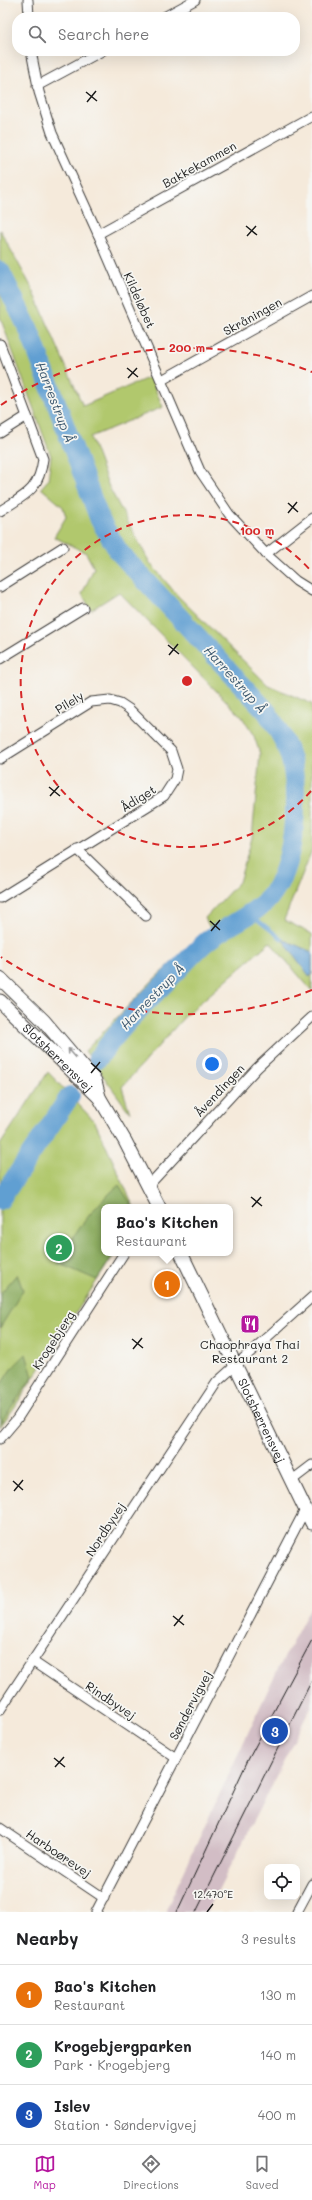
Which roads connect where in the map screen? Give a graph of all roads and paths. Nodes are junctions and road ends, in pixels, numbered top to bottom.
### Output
1 (28, 0) edge
2 (195, 0) edge
3 (28, 12) edge
4 (173, 12) edge
5 (32, 56) edge
6 (93, 56) edge
7 (38, 86) junction
8 (312, 116) edge
9 (98, 234) junction
10 (312, 296) edge
11 (0, 344) edge
12 (3, 360) edge
13 (162, 380) junction
14 (26, 416) junction
15 (0, 433) edge
16 (0, 511) edge
17 (312, 518) edge
18 (63, 547) dead end
19 (266, 554) junction
20 (0, 587) edge
21 (312, 591) edge
22 (83, 608) dead end
23 (0, 659) edge
24 (150, 730) joint
25 (0, 759) edge
26 (77, 849) junction
27 (0, 898) edge
28 (146, 916) dead end
29 (0, 978) edge
30 (0, 1001) edge
31 (312, 1017) edge
32 (99, 1097) junction
33 (149, 1185) junction
34 (158, 1204) edge
35 (122, 1256) edge
36 (182, 1256) edge
37 (312, 1297) edge
38 (235, 1365) junction
39 (0, 1439) edge
40 (312, 1465) edge
41 (291, 1482) junction
42 (306, 1510) junction
43 (312, 1522) edge
44 (32, 1662) junction
45 (0, 1710) edge
46 (176, 1758) junction
47 (0, 1828) edge
48 (312, 1884) edge
49 (104, 1898) junction
50 (96, 1912) edge
51 (297, 1912) edge

1 - 3 street
2 - 4 street
5 - 7 street, Kildeløbet
6 - 7 street
7 - 9 street, Kildeløbet
8 - 9 street, Bakkekammen
9 - 13 street, Kildeløbet
10 - 13 street, Skråningen
11 - 12 street
12 - 14 street
13 - 19 street, Kildeløbet
14 - 15 street
14 - 16 street
17 - 19 street
18 - 20 street
19 - 21 street, Kildeløbet
22 - 23 street
24 - 25 street, Pilely
24 - 26 street, Ådiget
26 - 27 street, Ådiget
26 - 28 street
32 -> 29 street, Slotsherrensvej
30 - 32 street, Slotsherrensvej
31 - 33 street, Åvendingen
32 - 33 street, Slotsherrensvej
33 - 34 street, Slotsherrensvej
35 - 39 street, Krogebjerg
36 - 38 street, Slotsherrensvej
37 - 38 street, Nordbyvej
38 - 41 street, Slotsherrensvej
38 - 44 street, Nordbyvej
40 - 41 street
41 - 42 street, Slotsherrensvej
42 - 43 street, Slotsherrensvej
42 - 46 street, Søndervigvej
44 - 45 street, Nordbyvej
44 - 46 street, Rindbyvej
46 - 49 street, Søndervigvej
47 - 49 street, Harboørevej
48 - 51 street
49 - 50 street, Søndervigvej

